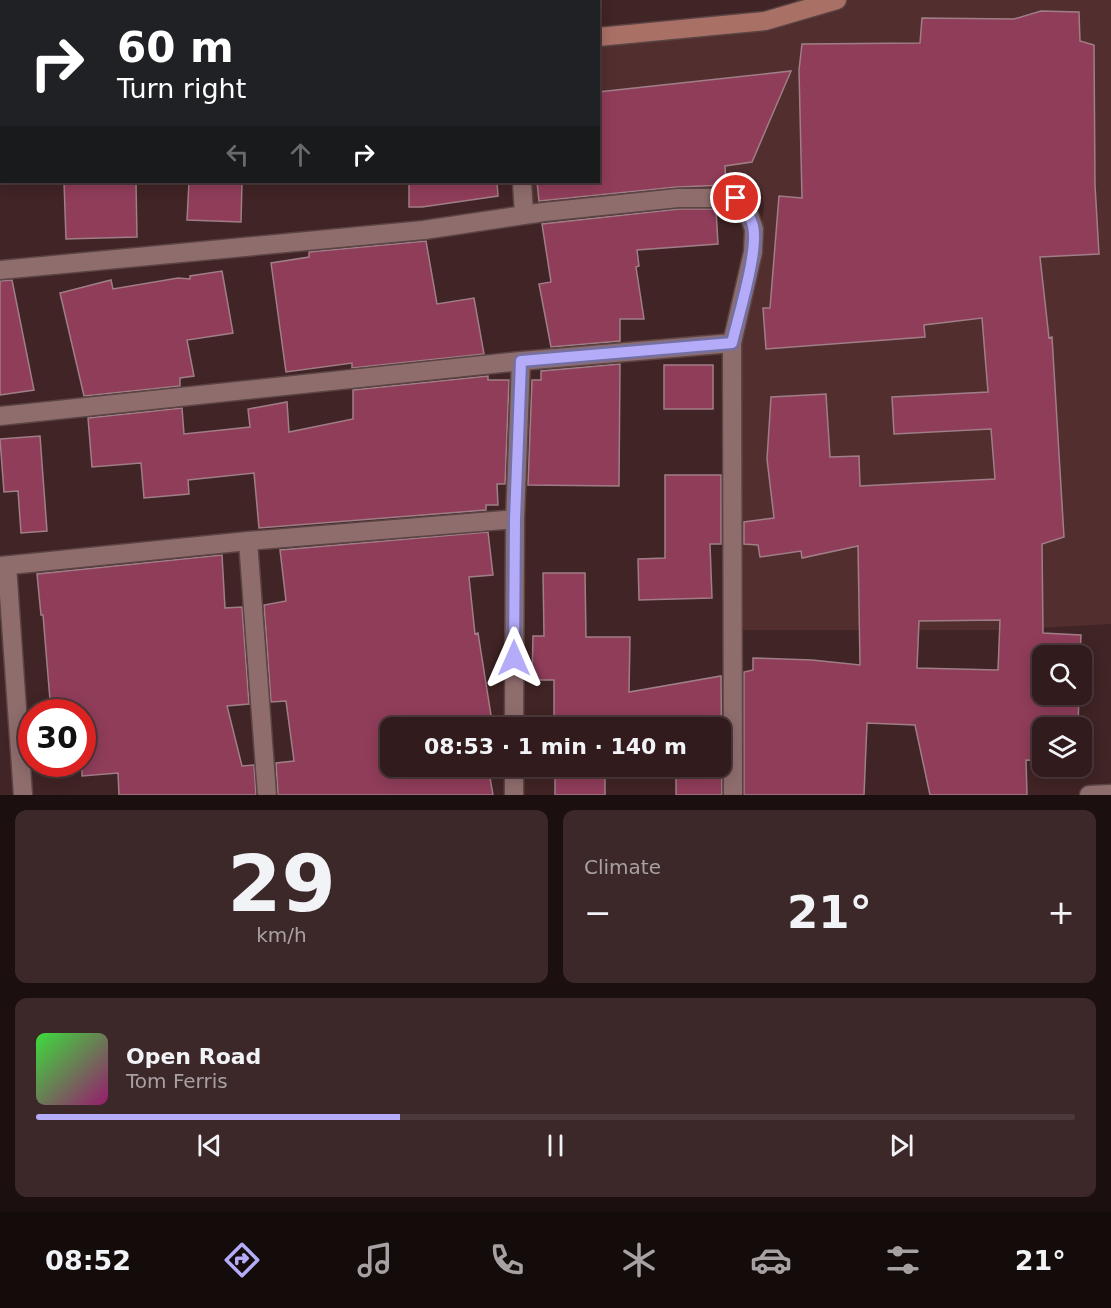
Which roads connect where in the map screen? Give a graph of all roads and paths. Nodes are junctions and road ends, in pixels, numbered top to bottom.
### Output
1 (837, 0) edge
2 (813, 4) edge
3 (600, 37) edge
4 (522, 183) edge
5 (524, 214) junction
6 (0, 270) edge
7 (732, 343) junction
8 (521, 361) junction
9 (0, 416) edge
10 (515, 519) junction
11 (248, 541) junction
12 (3, 566) edge
13 (514, 717) edge
14 (514, 777) edge
15 (1111, 794) edge
16 (23, 795) edge
17 (267, 795) edge
18 (514, 795) edge
19 (733, 795) edge
20 (1089, 795) edge

1 - 2 main road
2 - 3 main road
4 - 5 street
5 - 6 street
5 - 7 street
7 - 8 street
7 - 19 street
8 - 9 street
8 - 10 street
10 - 11 street
10 - 13 street
11 - 12 street
11 - 17 street
12 - 16 street
14 - 18 street
15 - 20 street

